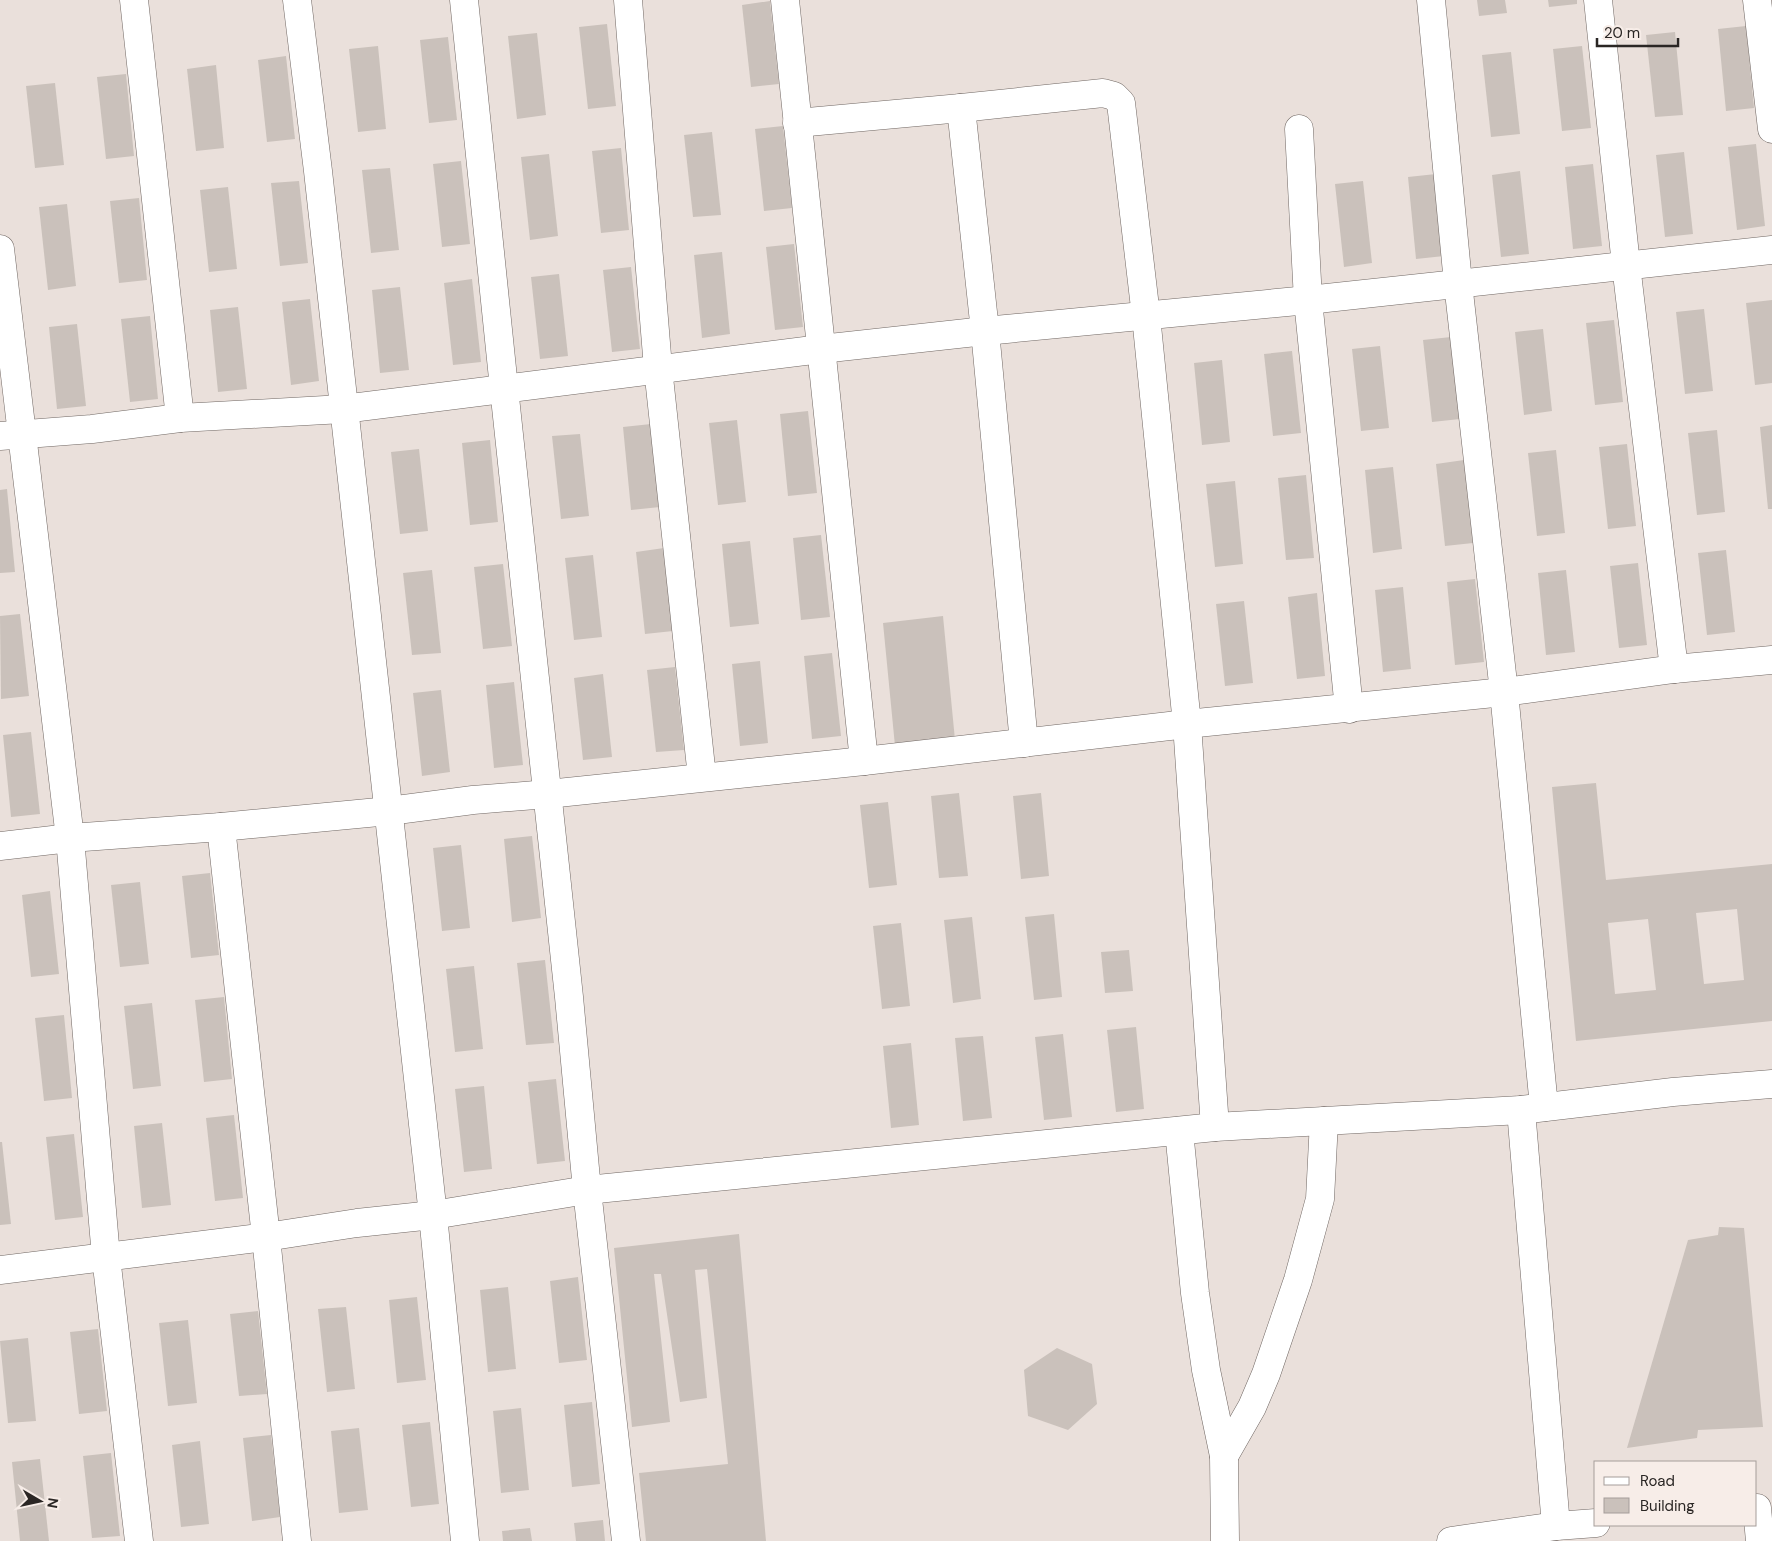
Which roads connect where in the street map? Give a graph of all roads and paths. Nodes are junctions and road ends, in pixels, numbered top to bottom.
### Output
1 (134, 0) edge
2 (297, 0) edge
3 (464, 0) edge
4 (628, 0) edge
5 (785, 0) edge
6 (1431, 0) edge
7 (1598, 0) edge
8 (1757, 0) edge
9 (961, 108) junction
10 (798, 122) junction
11 (1298, 129) dead end
12 (1772, 129) edge
13 (0, 249) edge
14 (1772, 250) edge
15 (1626, 265) junction
16 (1458, 283) junction
17 (1308, 300) junction
18 (1146, 316) junction
19 (984, 331) junction
20 (821, 349) junction
21 (658, 368) junction
22 (504, 388) junction
23 (343, 409) junction
24 (180, 418) junction
25 (11, 435) edge
26 (1772, 660) edge
27 (1674, 669) junction
28 (1504, 692) junction
29 (1349, 708) junction
30 (1187, 724) junction
31 (1024, 743) junction
32 (864, 761) junction
33 (702, 777) junction
34 (548, 794) junction
35 (389, 811) junction
36 (221, 827) junction
37 (70, 838) junction
38 (0, 846) edge
39 (1772, 1084) edge
40 (1533, 1108) junction
41 (1324, 1121) junction
42 (1215, 1127) junction
43 (1179, 1131) junction
44 (587, 1190) junction
45 (433, 1215) junction
46 (266, 1237) junction
47 (106, 1257) junction
48 (0, 1270) edge
49 (1224, 1456) junction
50 (1762, 1507) edge
51 (1594, 1524) edge
52 (1556, 1526) junction
53 (1597, 1526) edge
54 (139, 1541) edge
55 (297, 1541) edge
56 (465, 1541) edge
57 (626, 1541) edge
58 (1225, 1541) edge
59 (1451, 1541) edge
60 (1599, 1541) edge
61 (1760, 1541) edge

1 - 24 street
2 - 23 street
3 - 22 street
4 - 21 street
5 - 10 street
6 - 16 street
7 - 15 street
8 - 12 street
9 - 10 street
9 - 18 street
9 - 19 street
10 - 20 street
11 - 17 street
13 - 25 street
14 - 15 street
15 - 16 street
15 - 27 street
16 - 17 street
16 - 28 street
17 - 18 street
17 - 29 street
18 - 19 street
18 - 30 street
19 - 20 street
19 - 31 street
20 - 21 street
20 - 32 street
21 - 22 street
21 - 33 street
22 - 23 street
22 - 34 street
23 - 24 street
23 - 35 street
24 - 25 street
25 - 37 street
26 - 27 street
27 - 28 street
28 - 29 street
28 - 40 street
29 - 30 street
30 - 31 street
30 - 42 street
31 - 32 street
32 - 33 street
33 - 34 street
34 - 35 street
34 - 44 street
35 - 36 street
35 - 45 street
36 - 37 street
36 - 46 street
37 - 38 street
37 - 47 street
39 - 40 street
40 - 41 street
40 - 52 street
41 - 42 street
41 - 49 street
42 - 43 street
43 - 44 street
43 - 49 street
44 - 45 street
44 - 57 street
45 - 46 street
45 - 56 street
46 - 47 street
46 - 55 street
47 - 48 street
47 - 54 street
49 - 58 street
50 - 61 street
51 - 52 street
52 - 59 street
53 - 60 street

